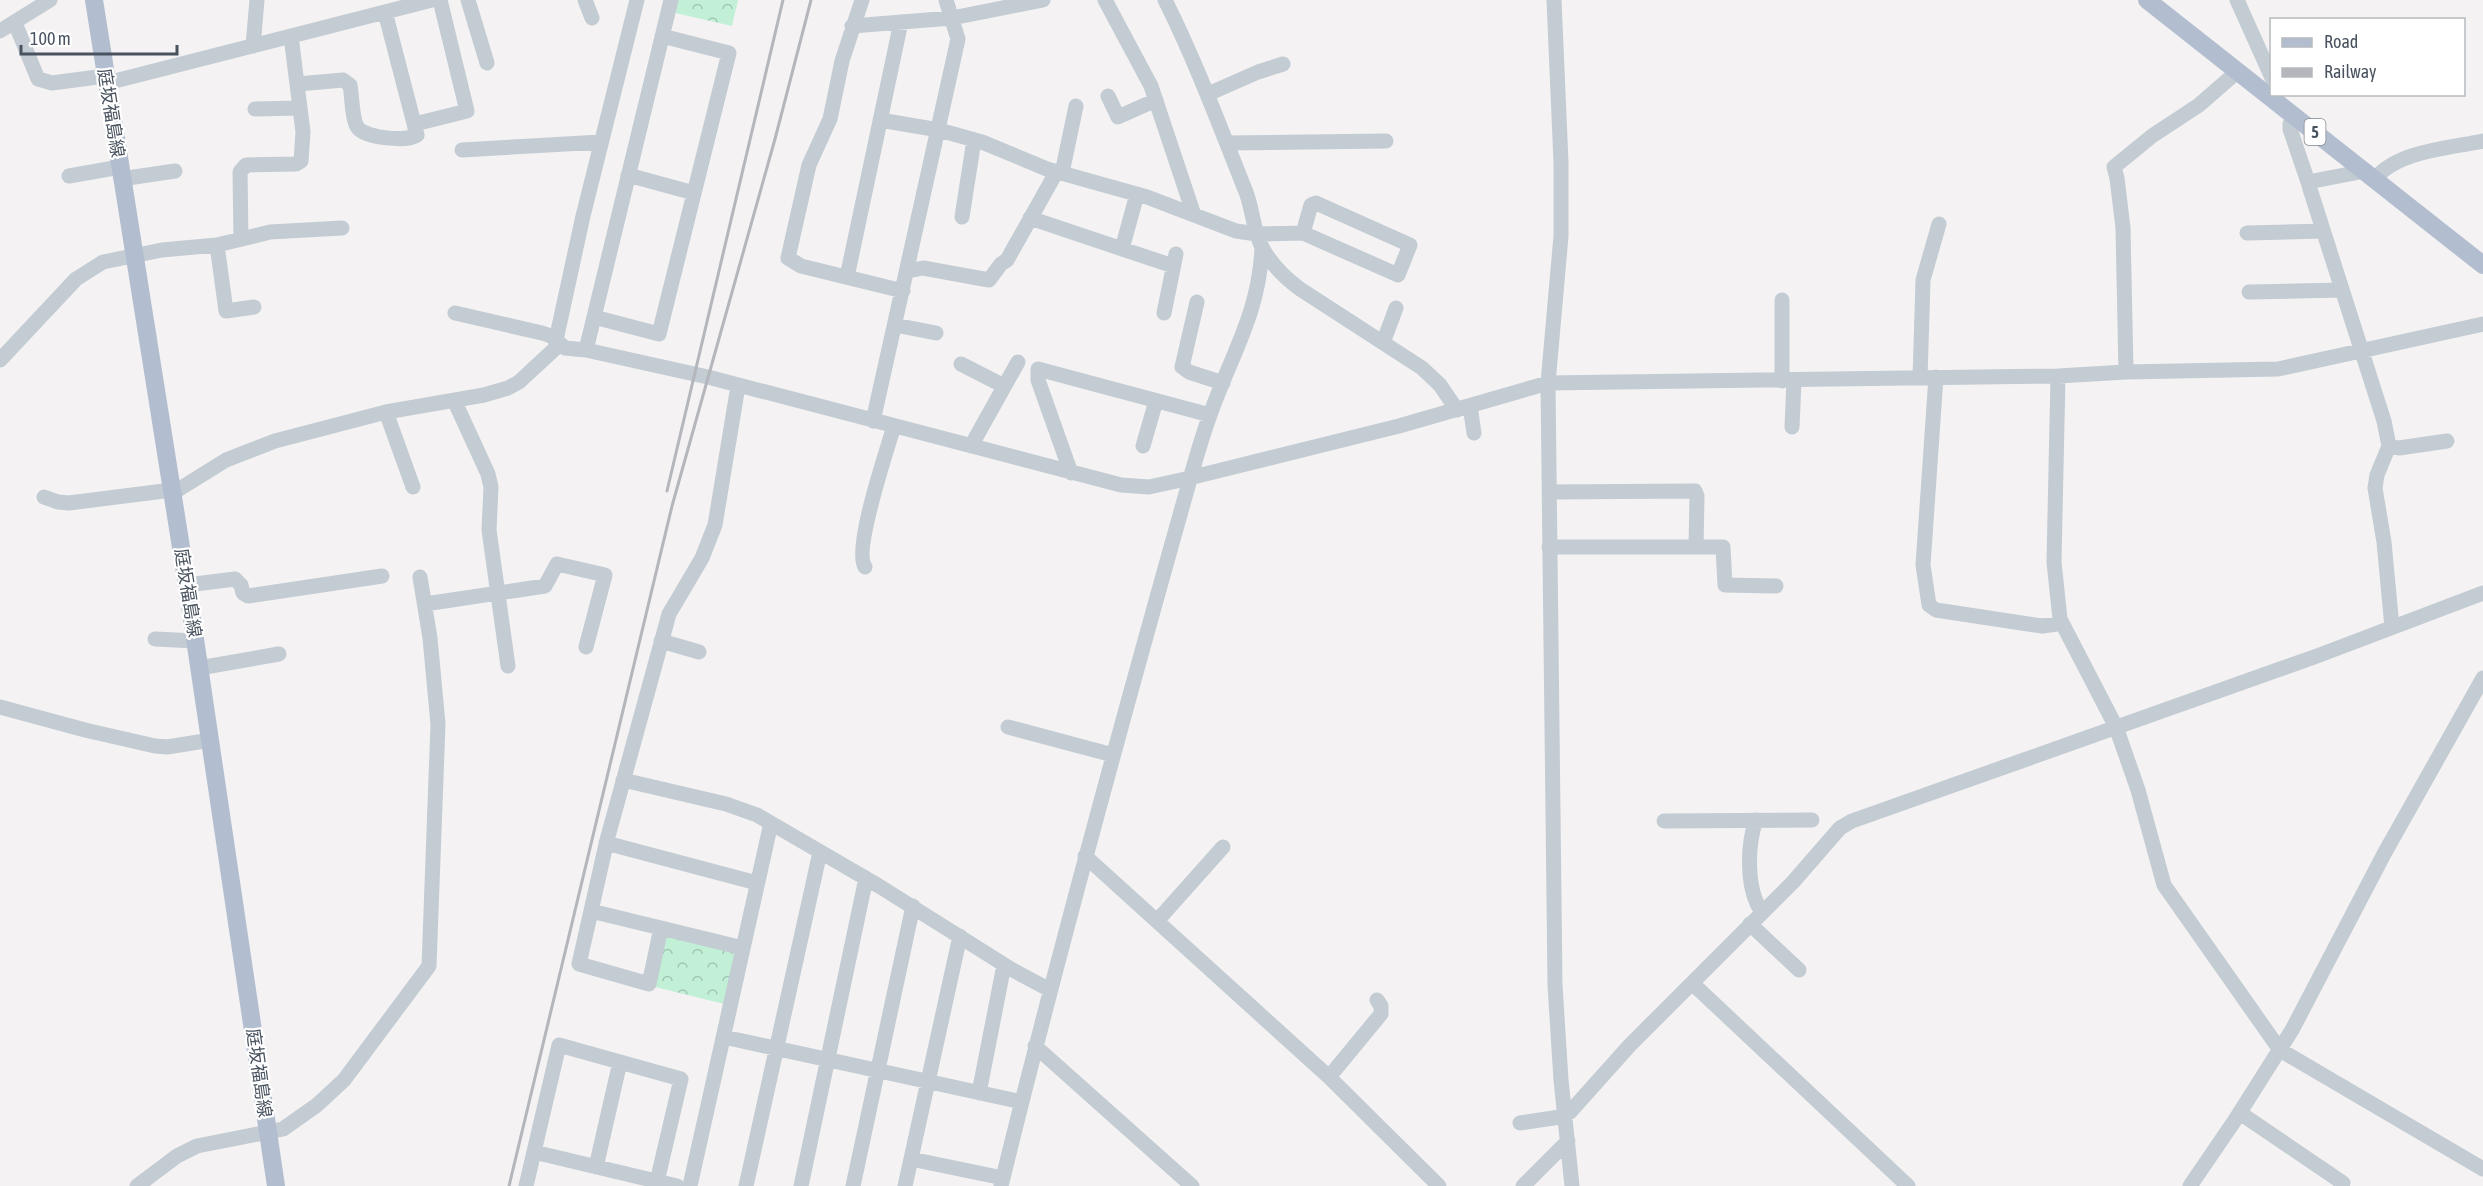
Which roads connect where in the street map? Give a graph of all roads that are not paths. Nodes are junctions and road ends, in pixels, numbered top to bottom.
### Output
1 (50, 0) edge
2 (94, 0) edge
3 (257, 0) edge
4 (432, 0) edge
5 (440, 0) edge
6 (468, 0) edge
7 (585, 0) edge
8 (637, 0) edge
9 (671, 0) edge
10 (862, 0) edge
11 (946, 0) edge
12 (1042, 0) edge
13 (1105, 0) edge
14 (1165, 0) edge
15 (1554, 0) edge
16 (2147, 0) edge
17 (2237, 0) edge
18 (982, 6) edge
19 (385, 12) junction
20 (592, 18) dead end
21 (952, 18) junction
22 (901, 22) junction
23 (15, 23) junction
24 (852, 26) junction
25 (0, 31) edge
26 (291, 36) junction
27 (662, 36) junction
28 (253, 46) junction
29 (487, 63) dead end
30 (1283, 64) dead end
31 (2238, 71) junction
32 (2270, 76) edge
33 (106, 80) junction
34 (298, 84) junction
35 (2270, 93) edge
36 (1208, 94) junction
37 (1108, 96) dead end
38 (2275, 97) edge
39 (1156, 100) junction
40 (1077, 106) dead end
41 (300, 108) junction
42 (255, 109) dead end
43 (2295, 116) junction
44 (880, 120) junction
45 (415, 124) junction
46 (939, 130) junction
47 (974, 140) junction
48 (601, 141) junction
49 (1386, 141) dead end
50 (2483, 141) edge
51 (1227, 143) junction
52 (462, 150) dead end
53 (175, 171) dead end
54 (1060, 172) junction
55 (120, 173) junction
56 (628, 175) junction
57 (2371, 175) junction
58 (69, 176) dead end
59 (2308, 182) junction
60 (694, 193) junction
61 (1137, 194) junction
62 (1194, 215) junction
63 (962, 217) dead end
64 (1030, 218) junction
65 (1939, 224) dead end
66 (342, 228) dead end
67 (2322, 231) junction
68 (1303, 233) junction
69 (2247, 233) dead end
70 (241, 239) junction
71 (1259, 241) junction
72 (217, 245) junction
73 (1122, 249) junction
74 (134, 256) junction
75 (2483, 265) edge
76 (908, 271) junction
77 (847, 277) junction
78 (2341, 290) junction
79 (903, 291) junction
80 (2248, 292) dead end
81 (1782, 300) dead end
82 (1197, 302) dead end
83 (254, 307) dead end
84 (1396, 308) dead end
85 (455, 313) dead end
86 (1164, 313) dead end
87 (594, 317) junction
88 (2483, 324) edge
89 (895, 325) junction
90 (936, 333) dead end
91 (558, 342) junction
92 (1383, 343) junction
93 (586, 350) junction
94 (2361, 352) junction
95 (0, 360) edge
96 (1018, 362) dead end
97 (961, 364) dead end
98 (2126, 372) junction
99 (2058, 376) junction
100 (1928, 377) junction
101 (1788, 381) junction
102 (1223, 383) junction
103 (1548, 383) junction
104 (738, 386) junction
105 (1004, 386) junction
106 (454, 400) junction
107 (1156, 401) junction
108 (1464, 408) junction
109 (386, 412) junction
110 (1210, 415) junction
111 (873, 421) junction
112 (894, 426) junction
113 (1792, 426) dead end
114 (1474, 433) dead end
115 (2446, 441) dead end
116 (971, 446) junction
117 (1143, 446) dead end
118 (2389, 446) junction
119 (1071, 473) junction
120 (1191, 477) junction
121 (413, 487) dead end
122 (173, 491) junction
123 (1549, 492) junction
124 (44, 497) dead end
125 (1549, 547) junction
126 (1696, 547) junction
127 (865, 567) dead end
128 (382, 576) dead end
129 (420, 577) dead end
130 (187, 585) junction
131 (1776, 586) dead end
132 (498, 593) junction
133 (2483, 593) edge
134 (425, 604) junction
135 (2060, 619) junction
136 (2392, 627) junction
137 (155, 639) dead end
138 (661, 640) junction
139 (195, 641) junction
140 (586, 647) dead end
141 (699, 652) dead end
142 (279, 654) dead end
143 (508, 666) dead end
144 (199, 668) junction
145 (2483, 678) edge
146 (0, 707) edge
147 (1008, 727) dead end
148 (2116, 727) junction
149 (211, 740) junction
150 (1113, 755) junction
151 (623, 780) junction
152 (1756, 820) junction
153 (1812, 820) dead end
154 (1664, 821) dead end
155 (771, 823) junction
156 (606, 843) junction
157 (1223, 847) dead end
158 (820, 852) junction
159 (1085, 856) junction
160 (866, 878) junction
161 (758, 882) junction
162 (913, 906) junction
163 (591, 911) junction
164 (1762, 912) junction
165 (1157, 921) junction
166 (1750, 924) junction
167 (662, 928) junction
168 (960, 936) junction
169 (743, 948) junction
170 (1004, 965) junction
171 (1799, 970) dead end
172 (1692, 983) junction
173 (1050, 990) junction
174 (1377, 1000) dead end
175 (724, 1038) junction
176 (1035, 1046) junction
177 (776, 1049) junction
178 (2280, 1050) junction
179 (827, 1060) junction
180 (620, 1062) junction
181 (877, 1071) junction
182 (1329, 1077) junction
183 (928, 1082) junction
184 (979, 1093) junction
185 (1022, 1102) junction
186 (2240, 1113) junction
187 (1566, 1115) junction
188 (1520, 1123) dead end
189 (268, 1132) junction
190 (1568, 1141) junction
191 (534, 1152) junction
192 (911, 1159) junction
193 (596, 1167) junction
194 (2483, 1169) edge
195 (1002, 1182) edge
196 (2343, 1183) dead end
197 (657, 1184) edge
198 (136, 1186) edge
199 (276, 1186) edge
200 (526, 1186) edge
201 (677, 1186) edge
202 (690, 1186) edge
203 (746, 1186) edge
204 (801, 1186) edge
205 (853, 1186) edge
206 (905, 1186) edge
207 (1192, 1186) edge
208 (1438, 1186) edge
209 (1523, 1186) edge
210 (1572, 1186) edge
211 (1908, 1186) edge
212 (2190, 1186) edge

1 - 23 street
2 - 33 main road, 庭坂福島線
3 - 28 street
4 - 19 street
5 - 45 street
6 - 29 street
7 - 20 street
8 - 48 street
9 - 27 street
10 - 24 street
11 - 21 street
12 - 18 street
13 - 39 street
14 - 36 street
15 - 103 street
16 - 31 main road, 5
17 - 32 street
18 - 21 street
19 - 26 street
19 - 45 street
21 - 22 street
21 - 46 street
22 - 24 street
22 - 44 street
23 - 25 street
23 - 33 street
24 - 77 street
26 - 28 street
26 - 34 street
27 - 56 street
27 - 60 street
28 - 33 street
30 - 36 street
31 - 35 main road, 5
31 - 98 street
33 - 55 main road, 庭坂福島線
34 - 41 street
34 - 45 street
36 - 51 street
37 - 39 street
38 - 43 main road, 5
39 - 62 street
40 - 54 street
41 - 42 street
41 - 70 street
43 - 57 main road, 5
43 - 59 street
44 - 46 street
44 - 77 street
46 - 47 street
46 - 76 street
47 - 54 street
47 - 63 street
48 - 52 street
48 - 91 street
49 - 51 street
50 - 57 street
51 - 71 street
53 - 55 street
54 - 61 street
54 - 64 street
55 - 58 street
55 - 74 main road, 庭坂福島線
56 - 60 street
56 - 87 street
57 - 59 street
57 - 75 main road, 5
59 - 67 street
60 - 87 street
61 - 62 street
61 - 73 street
62 - 71 street
64 - 73 street
64 - 76 street
65 - 100 street
66 - 70 street
67 - 69 street
67 - 78 street
68 - 68 street
68 - 71 street
70 - 72 street
71 - 92 street
71 - 102 street
72 - 74 street
72 - 83 street
73 - 86 street
74 - 95 street
74 - 122 main road, 庭坂福島線
76 - 79 street
77 - 79 street
78 - 80 street
78 - 94 street
79 - 89 street
81 - 101 street
82 - 102 street
84 - 92 street
85 - 91 street
87 - 93 street
88 - 94 street
89 - 90 street
89 - 111 street
91 - 93 street
91 - 106 street
92 - 108 street
93 - 104 street
94 - 98 street
94 - 118 street
96 - 105 street
97 - 105 street
98 - 99 street
99 - 100 street
99 - 135 street
100 - 101 street
100 - 135 street
101 - 103 street
101 - 113 street
102 - 110 street
103 - 108 street
103 - 123 street
104 - 111 street
104 - 138 street
105 - 116 street
106 - 109 street
106 - 132 street
107 - 110 street
107 - 117 street
107 - 119 street
108 - 114 street
108 - 120 street
109 - 121 street
109 - 122 street
110 - 120 street
111 - 112 street
112 - 116 street
112 - 127 street
115 - 118 street
116 - 119 street
118 - 136 street
119 - 120 street
120 - 150 street
122 - 124 street
122 - 130 main road, 庭坂福島線
123 - 125 street
123 - 126 street
125 - 126 street
125 - 187 street
126 - 131 street
128 - 130 street
129 - 134 street
130 - 139 main road, 庭坂福島線
132 - 134 street
132 - 140 street
132 - 143 street
133 - 136 street
134 - 189 street
135 - 148 street
136 - 148 street
137 - 139 street
138 - 141 street
138 - 151 street
139 - 144 main road, 庭坂福島線
142 - 144 street
144 - 149 main road, 庭坂福島線
145 - 178 street
146 - 149 street
147 - 150 street
148 - 164 street
148 - 178 street
149 - 189 main road, 庭坂福島線
150 - 159 street
151 - 155 street
151 - 156 street
152 - 153 street
152 - 154 street
152 - 164 street
155 - 158 street
155 - 161 street
156 - 161 street
156 - 163 street
157 - 165 street
158 - 160 street
158 - 177 street
159 - 165 street
159 - 173 street
160 - 162 street
160 - 179 street
161 - 169 street
162 - 168 street
162 - 181 street
163 - 167 street
163 - 167 street
164 - 166 street
165 - 182 street
166 - 171 street
166 - 172 street
167 - 169 street
168 - 170 street
168 - 183 street
169 - 175 street
170 - 173 street
170 - 184 street
172 - 187 street
172 - 211 street
173 - 176 street
174 - 182 street
175 - 177 street
175 - 202 street
176 - 185 street
176 - 207 street
177 - 179 street
177 - 203 street
178 - 186 street
178 - 194 street
179 - 181 street
179 - 204 street
180 - 191 street
180 - 193 street
180 - 197 street
181 - 183 street
181 - 205 street
182 - 208 street
183 - 184 street
183 - 192 street
184 - 185 street
185 - 195 street
186 - 196 street
186 - 212 street
187 - 188 street
187 - 190 street
189 - 198 street
189 - 199 main road, 庭坂福島線
190 - 209 street
190 - 210 street
191 - 193 street
191 - 200 street
192 - 195 street
192 - 206 street
193 - 197 street
197 - 201 street

